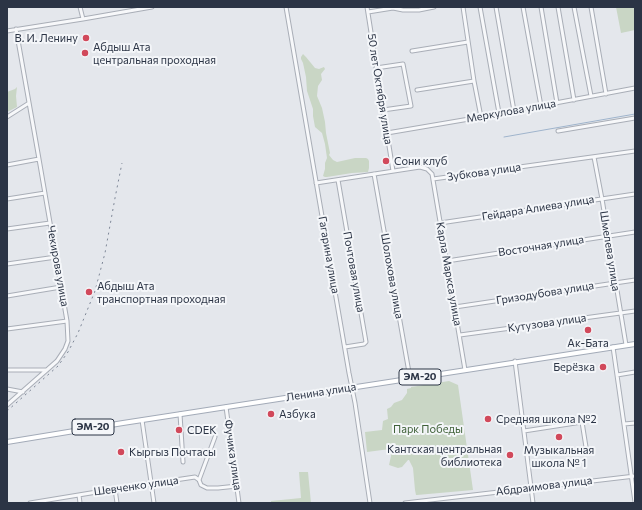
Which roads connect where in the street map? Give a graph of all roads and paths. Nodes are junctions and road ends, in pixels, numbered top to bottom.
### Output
1 (80, 7) edge
2 (152, 7) edge
3 (286, 7) edge
4 (367, 7) edge
5 (434, 7) edge
6 (463, 7) edge
7 (480, 7) edge
8 (496, 7) edge
9 (524, 7) edge
10 (540, 7) edge
11 (558, 7) edge
12 (574, 7) edge
13 (591, 7) edge
14 (368, 12) junction
15 (83, 19) junction
16 (16, 29) junction
17 (7, 31) edge
18 (468, 42) junction
19 (412, 51) dead end
20 (376, 68) junction
21 (474, 80) junction
22 (635, 88) edge
23 (417, 90) dead end
24 (606, 94) junction
25 (590, 96) junction
26 (574, 100) junction
27 (29, 103) junction
28 (558, 103) junction
29 (541, 106) junction
30 (383, 110) junction
31 (514, 110) junction
32 (498, 113) junction
33 (7, 117) edge
34 (481, 117) junction
35 (635, 118) edge
36 (558, 131) dead end
37 (387, 133) junction
38 (635, 151) edge
39 (594, 157) junction
40 (39, 159) junction
41 (7, 165) edge
42 (393, 171) junction
43 (374, 174) junction
44 (433, 179) junction
45 (338, 180) junction
46 (316, 183) junction
47 (45, 193) junction
48 (635, 194) edge
49 (7, 199) edge
50 (602, 199) junction
51 (50, 223) junction
52 (440, 223) junction
53 (7, 229) edge
54 (635, 232) edge
55 (608, 236) junction
56 (56, 257) junction
57 (447, 262) junction
58 (7, 264) edge
59 (635, 280) edge
60 (616, 283) junction
61 (61, 287) junction
62 (7, 296) edge
63 (455, 307) junction
64 (635, 311) edge
65 (620, 313) junction
66 (67, 320) junction
67 (7, 329) edge
68 (460, 335) junction
69 (635, 344) edge
70 (626, 345) junction
71 (345, 347) junction
72 (613, 347) junction
73 (515, 362) junction
74 (7, 370) edge
75 (48, 370) junction
76 (465, 370) junction
77 (635, 372) edge
78 (617, 375) junction
79 (410, 378) junction
80 (352, 388) junction
81 (7, 389) edge
82 (23, 392) junction
83 (7, 405) edge
84 (226, 407) junction
85 (180, 414) junction
86 (142, 420) junction
87 (635, 423) edge
88 (624, 424) junction
89 (524, 430) junction
90 (215, 437) dead end
91 (7, 442) edge
92 (586, 446) dead end
93 (184, 462) dead end
94 (633, 476) edge
95 (199, 480) junction
96 (151, 484) junction
97 (237, 486) junction
98 (531, 488) junction
99 (115, 489) junction
100 (79, 495) junction
101 (635, 502) edge
102 (30, 503) edge
103 (80, 503) edge
104 (117, 503) edge
105 (154, 503) edge
106 (239, 503) edge
107 (370, 503) edge
108 (405, 503) edge
109 (533, 503) edge

1 - 15 street
2 - 15 street
3 - 46 street, Гагарина улица
4 - 14 street, 50 лет Октября улица
5 - 14 street
6 - 18 street
7 - 32 street
8 - 31 street
9 - 29 street
10 - 28 street
11 - 26 street
12 - 25 street
13 - 24 street
14 - 20 street, 50 лет Октября улица
15 - 16 street
16 - 17 street
16 - 27 street, Чекирова улица
18 - 19 street
18 - 21 street
20 - 30 street, 50 лет Октября улица
20 - 30 street
21 - 23 street
21 - 34 street
22 - 24 street, Меркулова улица
24 - 25 street, Меркулова улица
25 - 26 street, Меркулова улица
26 - 28 street, Меркулова улица
27 - 33 street
27 - 40 street, Чекирова улица
28 - 29 street, Меркулова улица
29 - 31 street, Меркулова улица
30 - 37 street, 50 лет Октября улица
31 - 32 street, Меркулова улица
32 - 34 street, Меркулова улица
34 - 37 street, Меркулова улица
35 - 36 street
37 - 42 street, 50 лет Октября улица
38 - 39 street, Зубкова улица
39 - 44 street, Зубкова улица
39 - 50 street, Шмелева улица
40 - 41 street
40 - 47 street, Чекирова улица
42 - 43 street, Зубкова улица
42 - 44 street, Зубкова улица
43 - 45 street, Зубкова улица
43 - 79 street, Шолохова улица
44 - 52 street, Карла Маркса улица
45 - 46 street, Зубкова улица
45 - 71 street, Почтовая улица
46 - 71 street, Гагарина улица
47 - 49 street
47 - 51 street, Чекирова улица
48 - 50 street, Гейдара Алиева улица
50 - 52 street, Гейдара Алиева улица
50 - 55 street, Шмелева улица
51 - 53 street
51 - 56 street, Чекирова улица
52 - 57 street, Карла Маркса улица
54 - 55 street, Восточная улица
55 - 57 street, Восточная улица
55 - 60 street, Шмелева улица
56 - 58 street
56 - 61 street, Чекирова улица
57 - 63 street, Карла Маркса улица
59 - 60 street, Гризодубова улица
60 - 63 street, Гризодубова улица
60 - 65 street, Шмелева улица
61 - 62 street
61 - 66 street, Чекирова улица
63 - 68 street, Карла Маркса улица
64 - 65 street, Кутузова улица
65 - 68 street, Кутузова улица
65 - 70 street, Шмелева улица
66 - 67 street
66 - 75 street, Чекирова улица
68 - 76 street, Карла Маркса улица
69 - 70 main road, Ленина улица / ЭМ-20
70 - 72 main road, Ленина улица / ЭМ-20
71 - 80 street, Гагарина улица
72 - 73 main road, Ленина улица / ЭМ-20
72 - 78 street
73 - 76 main road, Ленина улица / ЭМ-20
73 - 89 street
74 - 75 street
75 - 82 street, Чекирова улица
76 - 79 main road, Ленина улица / ЭМ-20
77 - 78 street
78 - 88 street
79 - 80 main road, Ленина улица / ЭМ-20
80 - 84 main road, Ленина улица / ЭМ-20
80 - 107 street, Гагарина улица
81 - 82 street
82 - 83 street, Чекирова улица
84 - 85 main road, Ленина улица / ЭМ-20
84 - 97 street, Фучика улица
85 - 86 main road, Ленина улица / ЭМ-20
85 - 93 street
86 - 91 main road, Ленина улица / ЭМ-20
86 - 96 street
87 - 88 street
88 - 94 street
89 - 92 street
89 - 98 street
90 - 95 street
94 - 98 street, Абдраимова улица
94 - 101 street
95 - 96 street, Шевченко улица
95 - 97 street
96 - 99 street, Шевченко улица
96 - 105 street
97 - 106 street, Фучика улица
98 - 108 street, Абдраимова улица
98 - 109 street
99 - 100 street, Шевченко улица
99 - 104 street
100 - 102 street, Шевченко улица
100 - 103 street

